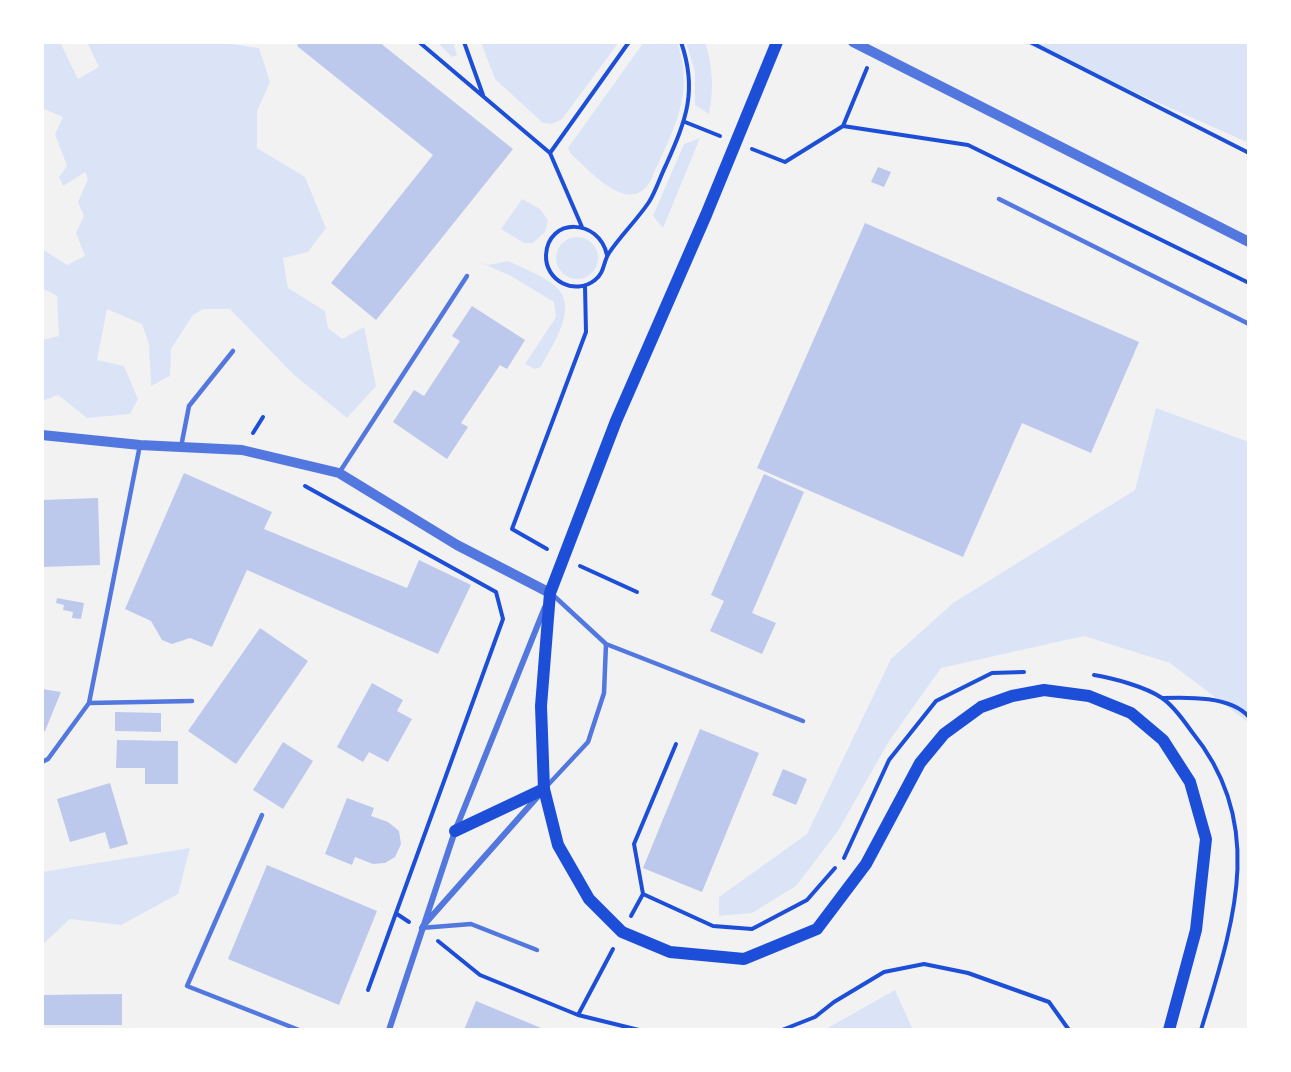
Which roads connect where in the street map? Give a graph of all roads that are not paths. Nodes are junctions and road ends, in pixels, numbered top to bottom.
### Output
1 (777, 42) edge
2 (853, 42) edge
3 (999, 199) dead end
4 (1249, 242) edge
5 (467, 276) dead end
6 (1249, 324) edge
7 (233, 351) dead end
8 (42, 435) edge
9 (141, 445) junction
10 (181, 447) junction
11 (339, 473) junction
12 (550, 593) junction
13 (606, 644) junction
14 (192, 701) dead end
15 (88, 703) junction
16 (803, 721) dead end
17 (45, 761) edge
18 (544, 789) junction
19 (262, 815) dead end
20 (454, 831) junction
21 (421, 928) junction
22 (537, 950) dead end
23 (299, 1030) edge
24 (389, 1030) edge
25 (1169, 1030) edge

1 - 12 main road
2 - 4 street
3 - 6 lane
5 - 11 lane
7 - 10 lane
8 - 9 street
9 - 10 street
9 - 15 lane
10 - 11 street
11 - 12 street
12 - 13 lane
12 - 18 main road
12 - 20 street
13 - 16 lane
13 - 18 lane
14 - 15 lane
15 - 17 lane
18 - 20 main road
18 - 21 street
18 - 25 main road
19 - 23 lane
20 - 21 street
21 - 22 lane
21 - 24 street

